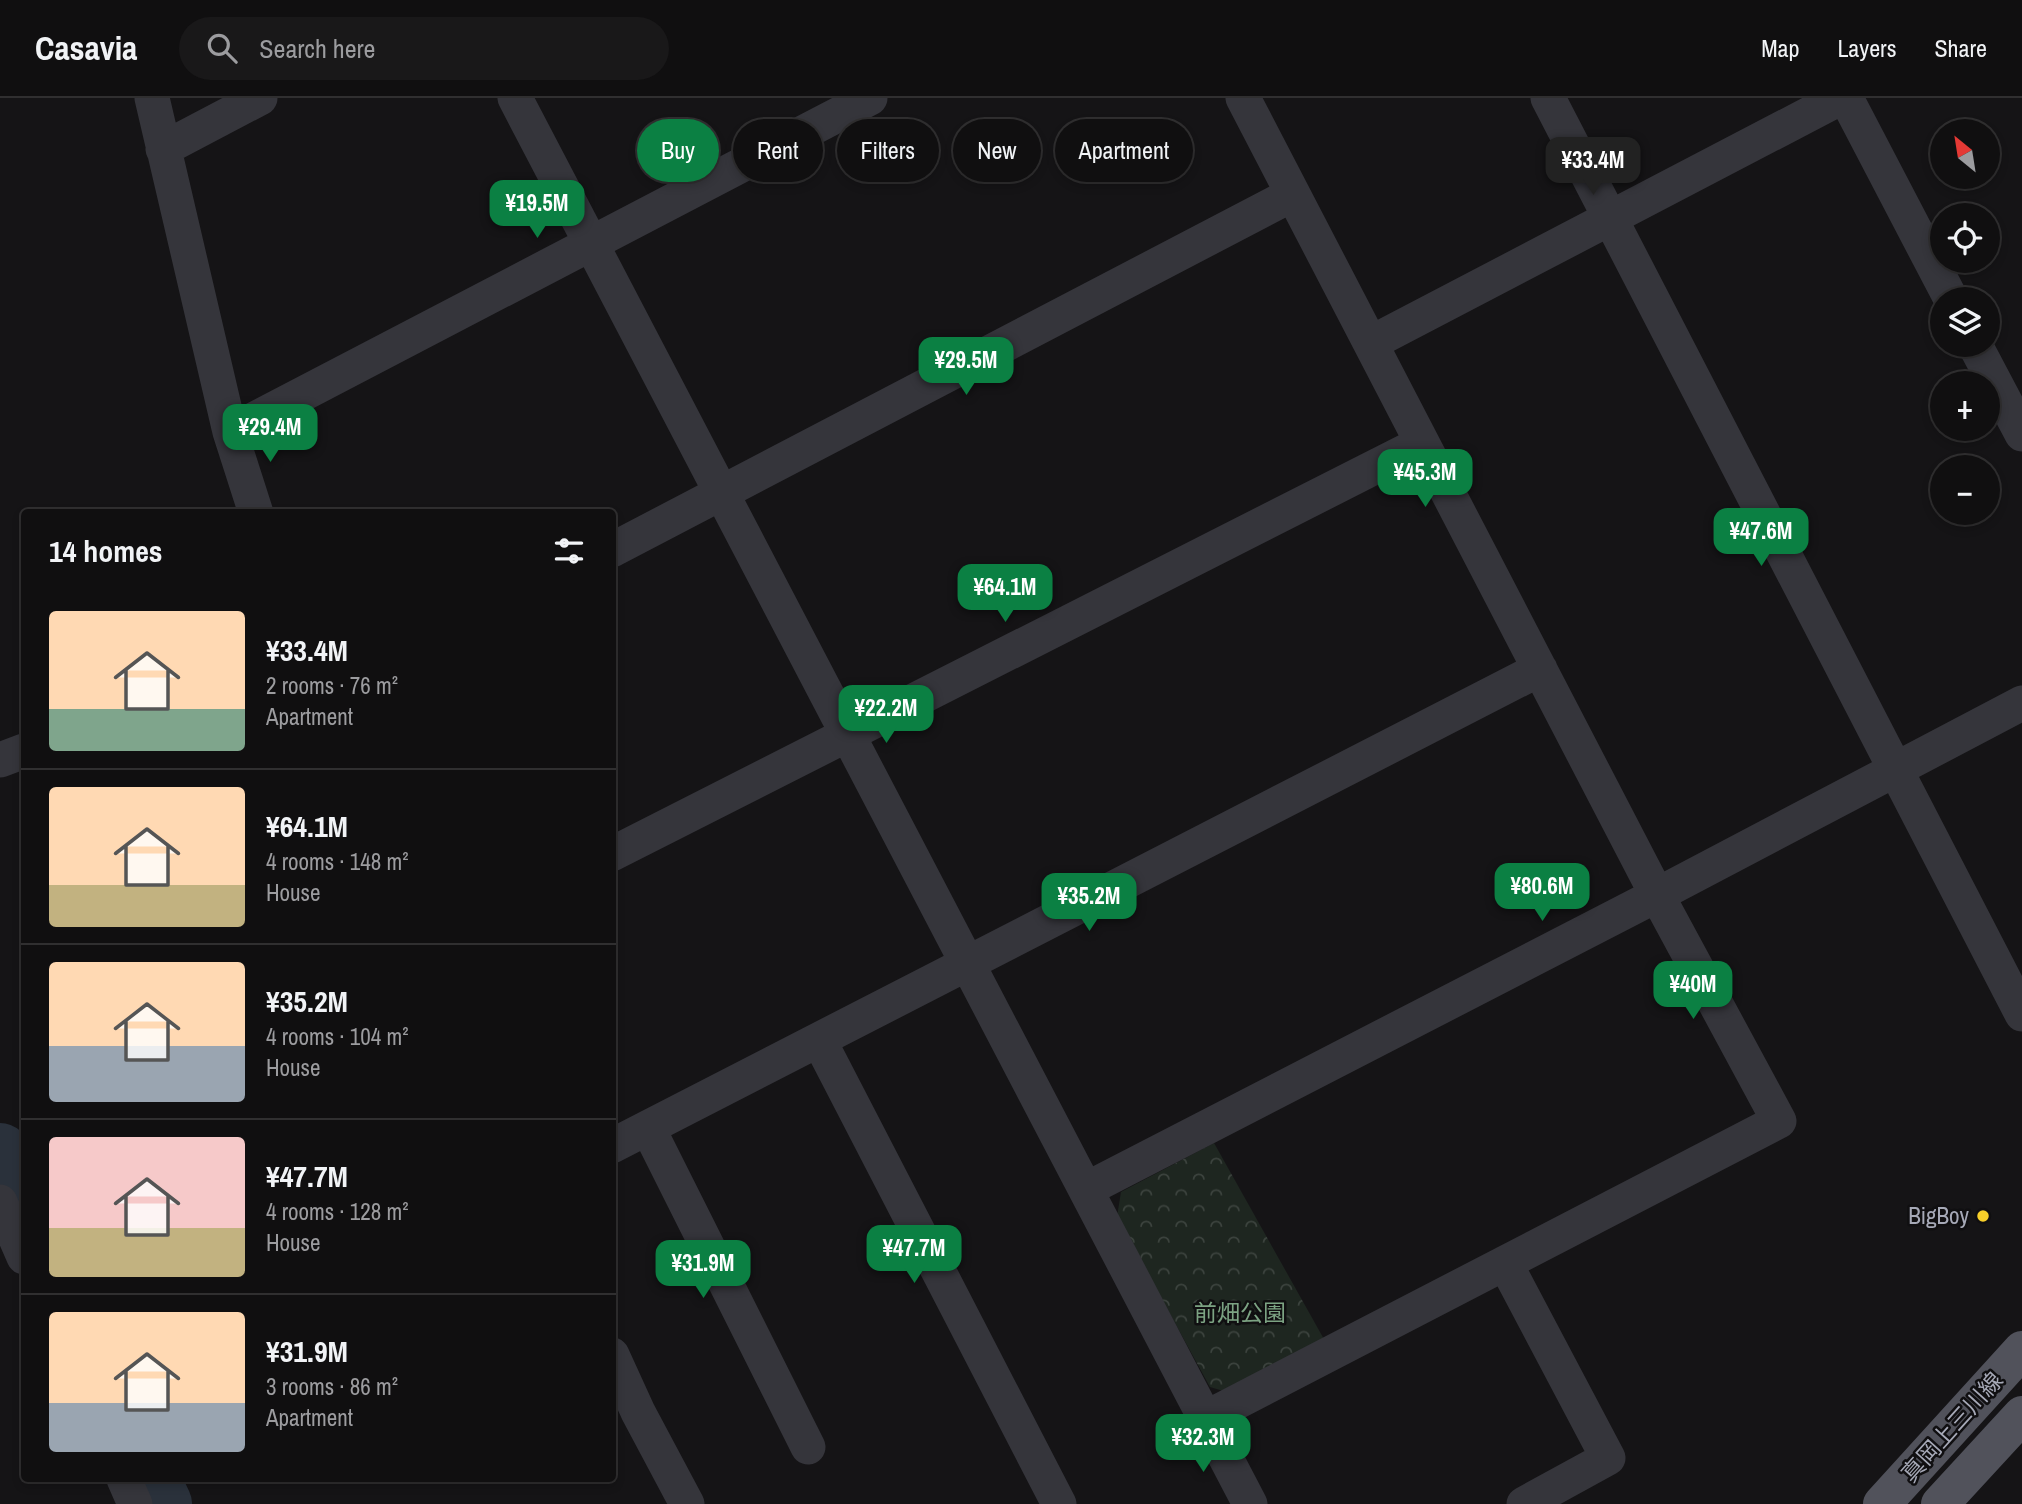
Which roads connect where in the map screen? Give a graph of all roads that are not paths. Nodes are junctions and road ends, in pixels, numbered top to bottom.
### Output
1 (152, 98) edge
2 (260, 98) edge
3 (515, 98) edge
4 (870, 98) edge
5 (1243, 98) edge
6 (1548, 98) edge
7 (1840, 98) edge
8 (1846, 98) edge
9 (163, 149) junction
10 (1293, 194) junction
11 (1610, 219) junction
12 (591, 243) junction
13 (1945, 287) edge
14 (1371, 343) junction
15 (1981, 357) edge
16 (230, 432) junction
17 (2022, 434) edge
18 (1422, 443) junction
19 (722, 493) junction
20 (255, 509) edge
21 (616, 548) edge
22 (1540, 669) junction
23 (2022, 703) edge
24 (849, 735) junction
25 (21, 752) edge
26 (0, 760) edge
27 (1897, 768) junction
28 (616, 852) edge
29 (1657, 895) junction
30 (968, 963) junction
31 (2022, 1014) edge
32 (819, 1040) junction
33 (648, 1128) junction
34 (616, 1144) edge
35 (1087, 1189) junction
36 (0, 1202) edge
37 (21, 1249) edge
38 (1505, 1263) junction
39 (2022, 1350) edge
40 (616, 1364) edge
41 (2022, 1415) edge
42 (1206, 1418) junction
43 (808, 1447) dead end
44 (125, 1482) edge
45 (135, 1504) edge
46 (687, 1504) edge
47 (1059, 1504) edge
48 (1250, 1504) edge
49 (1524, 1504) edge
50 (1882, 1504) edge
51 (1940, 1504) edge

1 - 9 street
2 - 9 street
3 - 12 street
4 - 12 street
5 - 10 street
6 - 11 street
7 - 11 street
8 - 13 street
9 - 16 street
10 - 14 street
10 - 19 street
11 - 14 street
11 - 27 street
12 - 16 street
12 - 19 street
14 - 18 street
15 - 17 street
16 - 20 street
18 - 22 street
18 - 24 street
19 - 21 street
19 - 24 street
22 - 29 street
22 - 30 street
23 - 27 street
24 - 28 street
24 - 30 street
25 - 26 street
27 - 29 street
27 - 31 street
29 - 35 street
29 - 38 street
30 - 32 street
30 - 35 street
32 - 33 street
32 - 47 street
33 - 34 street
33 - 43 street
35 - 42 street
36 - 37 street
38 - 42 street
38 - 49 street
39 - 50 main road, 真岡上三川線
40 - 46 street
41 - 51 main road, 真岡上三川線
42 - 48 street
44 - 45 street

